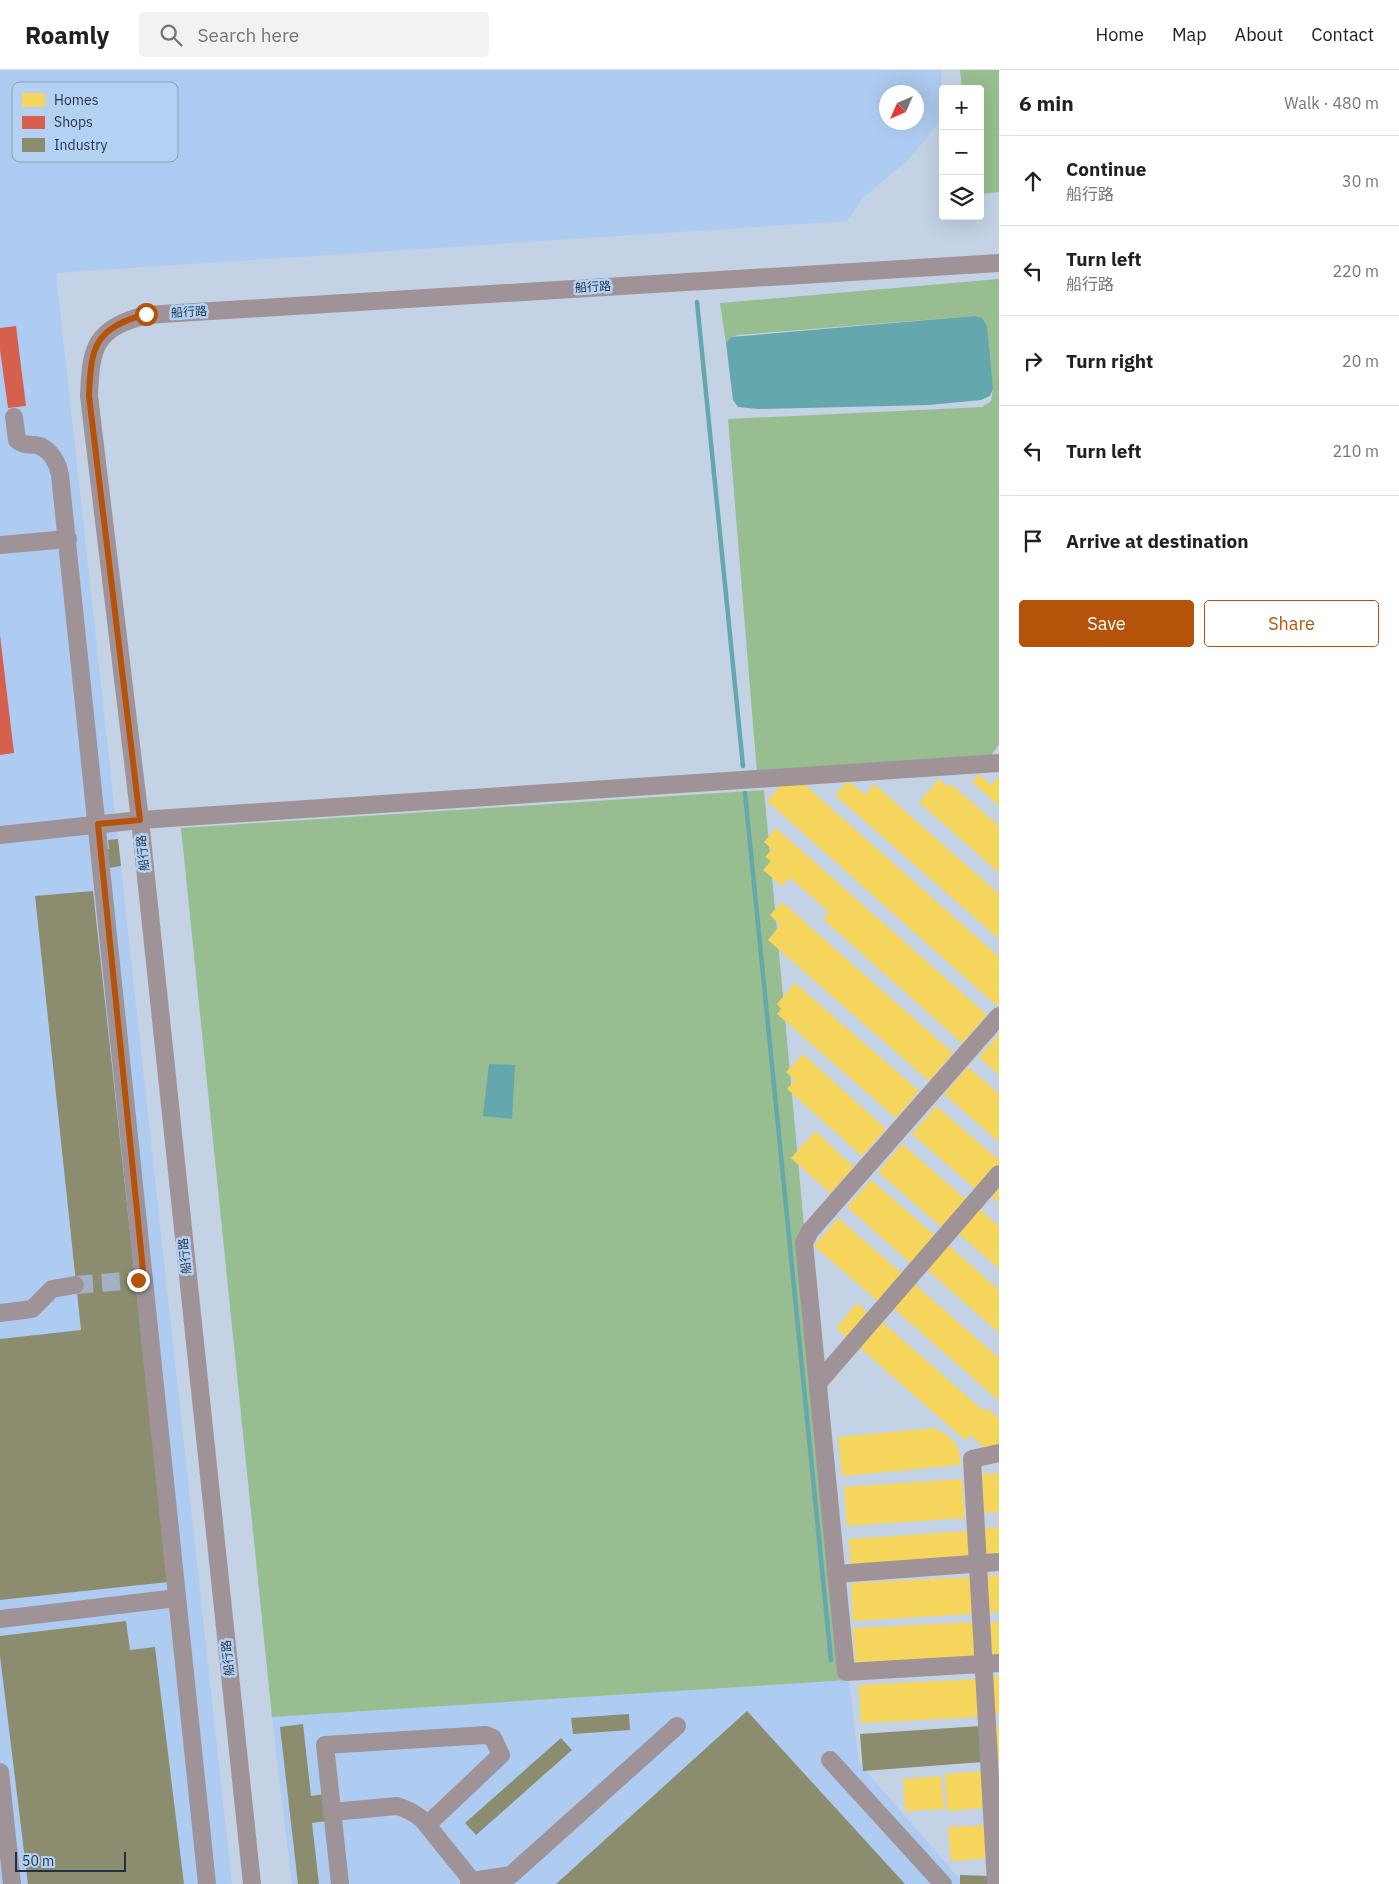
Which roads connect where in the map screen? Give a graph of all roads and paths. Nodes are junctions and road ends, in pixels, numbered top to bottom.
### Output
1 (999, 263) edge
2 (14, 417) dead end
3 (68, 538) junction
4 (0, 544) edge
5 (999, 763) edge
6 (140, 820) junction
7 (98, 824) junction
8 (0, 835) edge
9 (999, 1016) edge
10 (999, 1174) edge
11 (75, 1285) tunnel mouth
12 (0, 1313) edge
13 (818, 1383) junction
14 (999, 1454) edge
15 (999, 1562) edge
16 (978, 1564) junction
17 (836, 1574) junction
18 (177, 1598) junction
19 (0, 1619) edge
20 (991, 1663) edge
21 (677, 1726) dead end
22 (830, 1760) dead end
23 (0, 1772) edge
24 (332, 1812) junction
25 (427, 1825) junction
26 (470, 1882) edge
27 (12, 1884) edge
28 (207, 1884) edge
29 (252, 1884) edge
30 (340, 1884) edge
31 (943, 1884) edge
32 (996, 1884) edge

1 - 6 street, 船行路
2 - 3 street
3 - 4 street
3 - 7 street
5 - 6 street
6 - 7 street
6 - 29 street, 船行路
7 - 8 street
7 - 18 street
9 - 13 street
10 - 13 street
11 - 12 street
13 - 17 street
14 - 16 street
15 - 16 street
16 - 17 street
16 - 20 street
17 - 20 street
18 - 19 street
18 - 28 street
20 - 32 street
21 - 26 street
22 - 31 street
23 - 27 street
24 - 25 street
24 - 25 street
24 - 30 street
25 - 26 street

